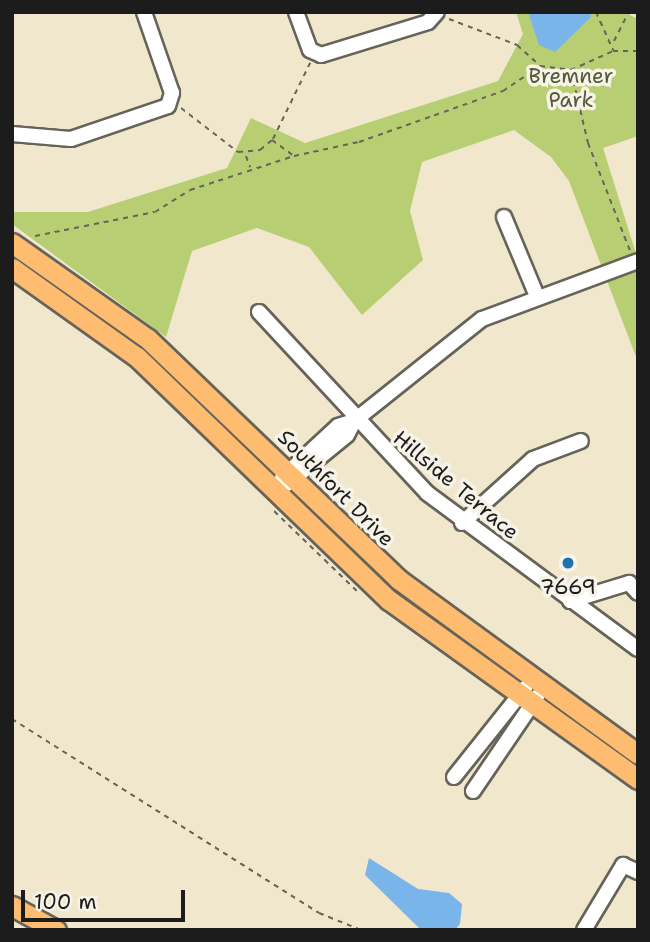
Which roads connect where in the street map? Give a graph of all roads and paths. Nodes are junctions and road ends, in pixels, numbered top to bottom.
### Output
1 (144, 12) edge
2 (296, 12) edge
3 (596, 12) edge
4 (629, 12) edge
5 (437, 13) edge
6 (613, 42) junction
7 (613, 51) junction
8 (638, 51) edge
9 (315, 54) junction
10 (540, 66) junction
11 (571, 70) junction
12 (171, 102) junction
13 (12, 134) edge
14 (272, 140) junction
15 (246, 154) junction
16 (294, 156) junction
17 (250, 169) junction
18 (504, 217) dead end
19 (35, 236) dead end
20 (12, 243) edge
21 (635, 262) edge
22 (12, 268) edge
23 (536, 295) junction
24 (259, 312) dead end
25 (354, 421) junction
26 (581, 441) dead end
27 (290, 477) junction
28 (273, 490) junction
29 (462, 523) junction
30 (638, 593) edge
31 (570, 600) junction
32 (638, 649) edge
33 (537, 682) junction
34 (525, 701) junction
35 (12, 719) edge
36 (638, 754) edge
37 (454, 777) dead end
38 (638, 779) edge
39 (472, 791) dead end
40 (638, 872) edge
41 (12, 906) edge
42 (56, 930) edge
43 (361, 930) edge
44 (584, 930) edge

1 - 12 street
2 - 9 street
3 - 6 path
4 - 6 path
5 - 9 street
5 - 10 path
6 - 7 path
7 - 8 path
7 - 11 path
9 - 14 path
10 - 11 path
10 - 16 path
11 - 21 path
12 - 13 street
12 - 15 path
14 - 15 path
14 - 16 path
15 - 17 path
16 - 17 path
17 - 19 path
18 - 23 street
20 - 27 main road, Southfort Drive
21 - 23 street
22 - 28 main road
23 - 25 street
24 - 25 street, Hillside Terrace
25 - 27 street
25 - 29 street, Hillside Terrace
26 - 29 street
27 - 28 street
27 - 33 main road, Southfort Drive
28 - 34 main road
29 - 31 street, Hillside Terrace
30 - 31 street
31 - 32 street, Hillside Terrace
33 - 34 street
33 - 36 main road, Southfort Drive
34 - 37 street
34 - 38 main road
34 - 39 street
35 - 43 path
40 - 44 street
41 - 42 main road

